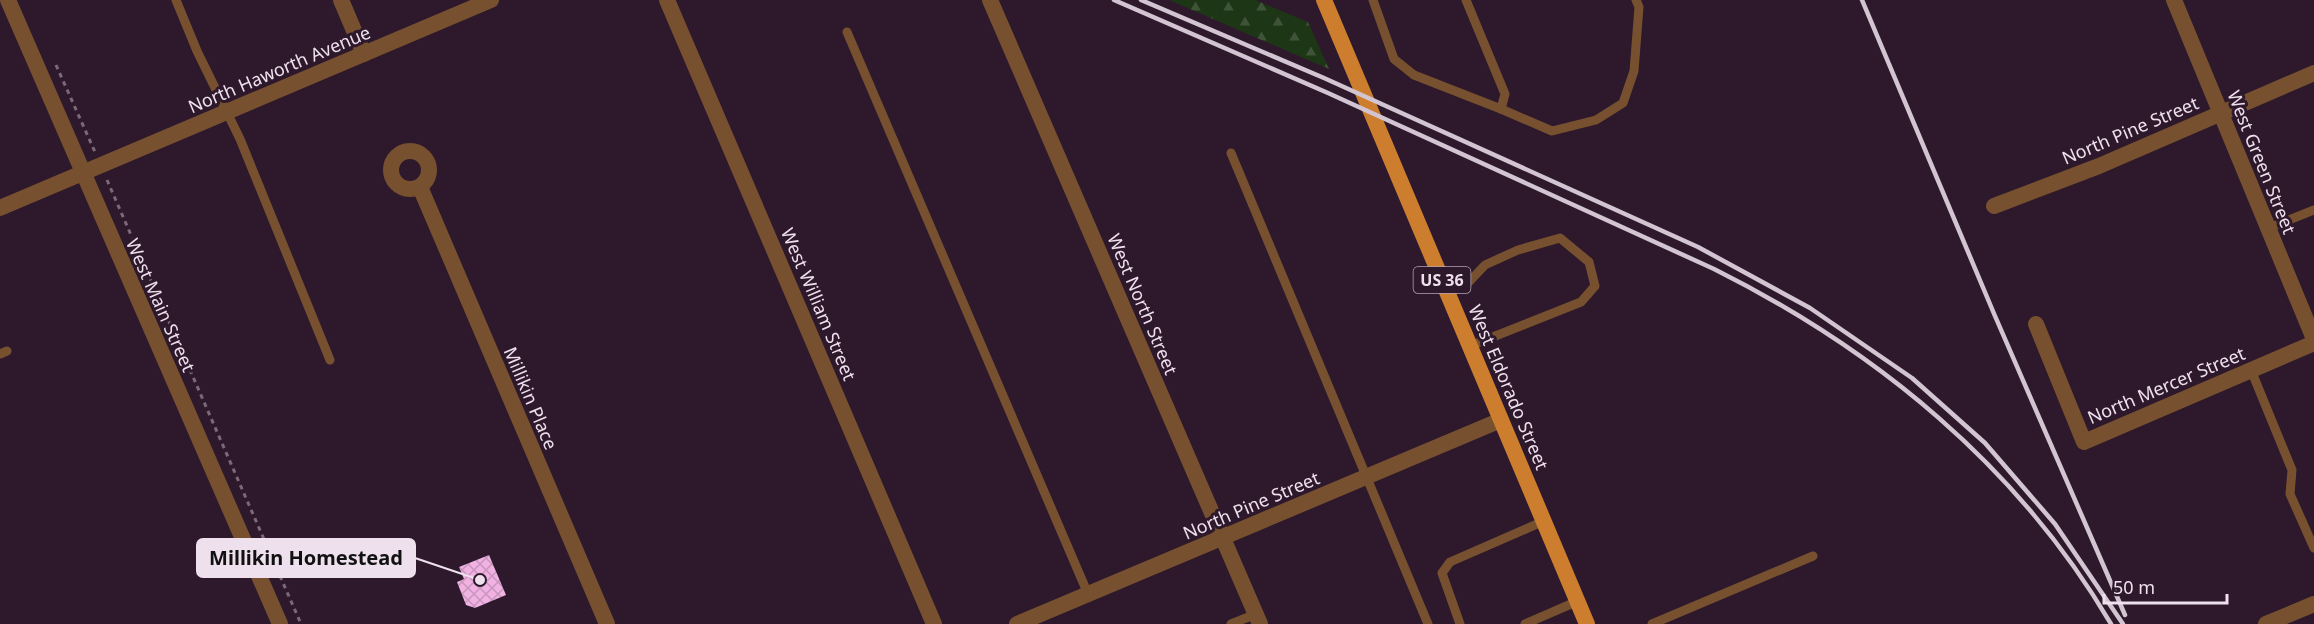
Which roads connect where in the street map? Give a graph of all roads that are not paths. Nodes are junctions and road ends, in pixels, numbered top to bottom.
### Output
1 (8, 0) edge
2 (176, 0) edge
3 (340, 0) edge
4 (491, 0) edge
5 (667, 0) edge
6 (990, 0) edge
7 (1324, 0) edge
8 (1373, 0) edge
9 (1466, 0) edge
10 (1636, 0) edge
11 (2174, 0) edge
12 (847, 32) dead end
13 (364, 54) junction
14 (2314, 73) edge
15 (1501, 109) junction
16 (227, 112) junction
17 (2221, 112) junction
18 (1231, 153) dead end
19 (82, 174) junction
20 (420, 187) dead end
21 (1994, 206) dead end
22 (0, 208) edge
23 (2314, 210) edge
24 (2269, 228) junction
25 (1448, 292) junction
26 (2036, 324) dead end
27 (2314, 341) edge
28 (1470, 346) junction
29 (330, 360) dead end
30 (2251, 370) junction
31 (1501, 420) junction
32 (1365, 478) junction
33 (1544, 521) junction
34 (1223, 538) junction
35 (2314, 548) edge
36 (1813, 556) dead end
37 (1088, 594) junction
38 (1578, 601) junction
39 (2314, 604) edge
40 (1258, 619) edge
41 (280, 624) edge
42 (607, 624) edge
43 (934, 624) edge
44 (1017, 624) edge
45 (1231, 624) edge
46 (1428, 624) edge
47 (1460, 624) edge
48 (1525, 624) edge
49 (1587, 624) edge
50 (1652, 624) edge
51 (2266, 624) edge

1 - 19 street, West Main Street
2 - 16 lane
3 - 13 street
4 - 13 street, North Haworth Avenue
5 - 43 street, West William Street
6 - 34 street, West North Street
7 - 25 main road, West Eldorado Street / US 36
8 - 15 lane
9 - 15 lane
10 - 15 lane
11 - 17 street, West Green Street
12 - 37 lane
13 - 16 street, North Haworth Avenue
14 - 17 street, North Pine Street
16 - 19 street, North Haworth Avenue
16 - 29 lane
17 - 21 street, North Pine Street
17 - 24 street, West Green Street
18 - 32 lane
19 - 22 street, North Haworth Avenue
19 - 41 street, West Main Street
20 - 42 street, Millikin Place
23 - 24 lane
24 - 27 street, West Green Street
25 - 28 main road, West Eldorado Street / US 36
25 - 28 lane
26 - 30 street, North Mercer Street
27 - 30 street, North Mercer Street
28 - 31 main road, West Eldorado Street / US 36
30 - 35 lane
31 - 32 street, North Pine Street
31 - 33 main road, West Eldorado Street / US 36
32 - 34 street, North Pine Street
32 - 46 lane
33 - 38 main road, West Eldorado Street / US 36
33 - 47 lane
34 - 37 street, North Pine Street
34 - 40 street, West North Street
36 - 50 lane
37 - 44 street, North Pine Street
38 - 48 lane
38 - 49 main road, West Eldorado Street / US 36
39 - 51 street
40 - 45 lane

